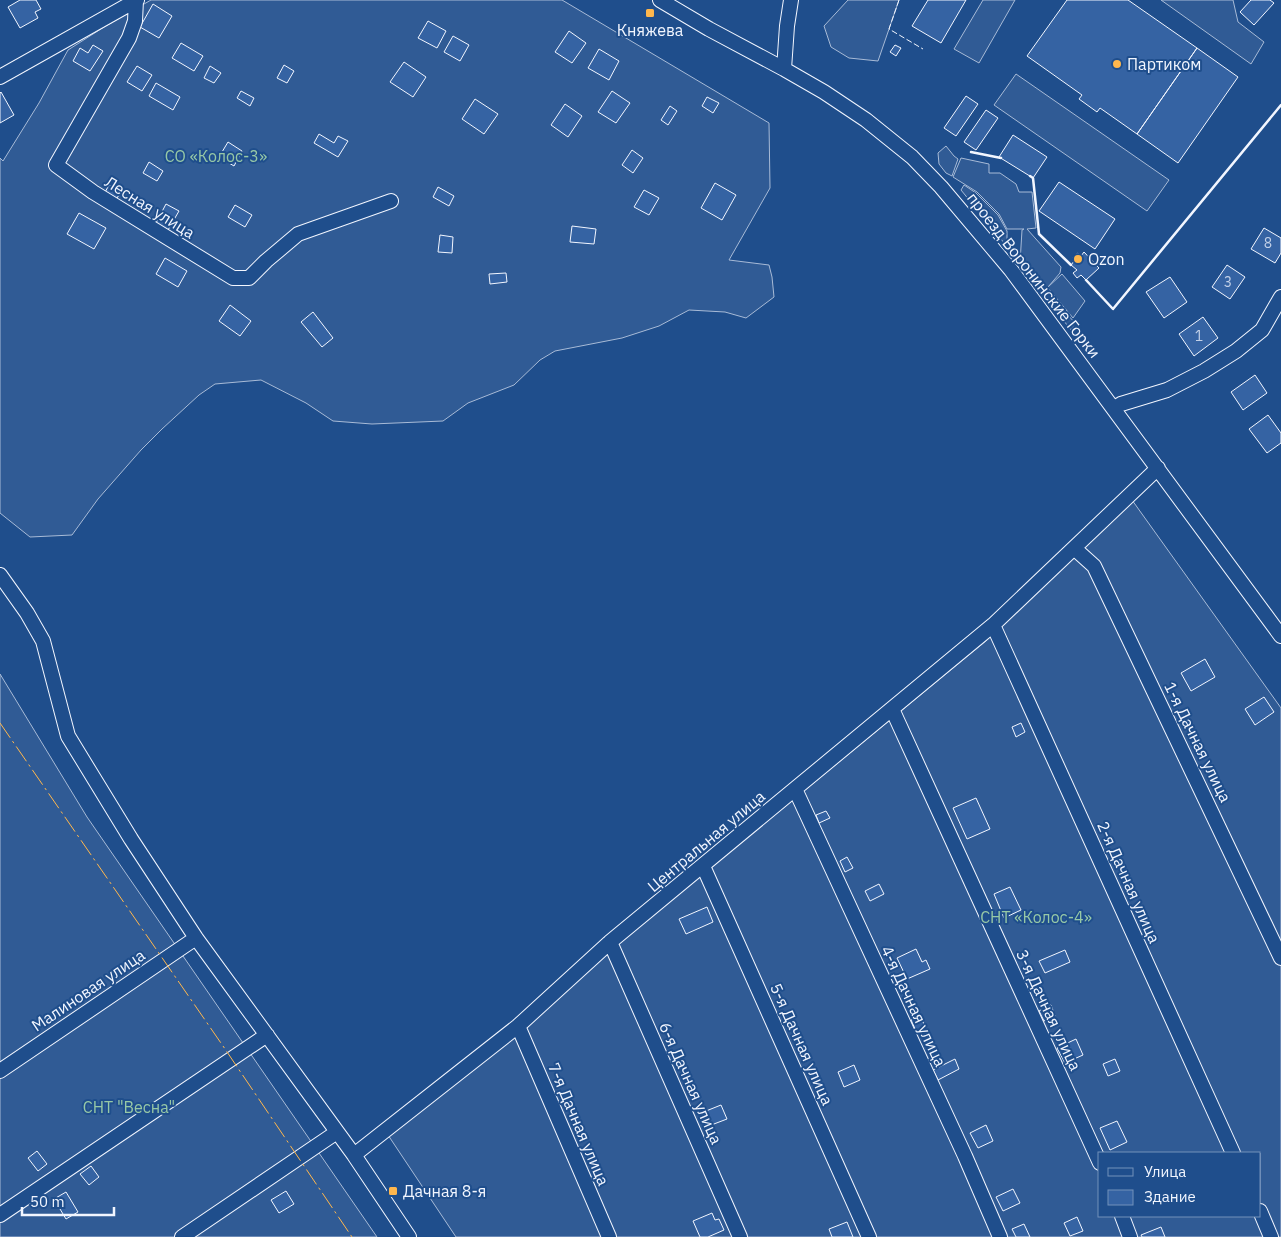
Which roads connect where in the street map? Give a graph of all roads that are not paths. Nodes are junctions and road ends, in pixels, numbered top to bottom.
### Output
1 (136, 0) edge
2 (660, 0) edge
3 (791, 0) edge
4 (784, 69) junction
5 (0, 77) edge
6 (391, 201) dead end
7 (1281, 297) edge
8 (1114, 408) junction
9 (1158, 468) junction
10 (1074, 548) junction
11 (0, 575) edge
12 (994, 625) junction
13 (1281, 636) edge
14 (892, 709) junction
15 (795, 790) junction
16 (703, 866) junction
17 (196, 938) junction
18 (610, 942) junction
19 (1281, 958) edge
20 (518, 1026) junction
21 (267, 1035) junction
22 (0, 1071) edge
23 (338, 1132) junction
24 (1233, 1152) edge
25 (354, 1155) junction
26 (1098, 1159) edge
27 (1261, 1213) edge
28 (0, 1215) edge
29 (1122, 1217) edge
30 (404, 1235) edge
31 (182, 1237) edge
32 (609, 1237) edge
33 (740, 1237) edge
34 (869, 1237) edge
35 (1000, 1237) edge
36 (1130, 1237) edge
37 (1271, 1237) edge

1 - 5 street
1 - 6 street, Лесная улица
2 - 4 street, проезд Воронинские Горки
3 - 4 street
4 - 8 street, проезд Воронинские Горки
7 - 8 street
8 - 9 street, проезд Воронинские Горки
9 - 10 street, Центральная улица
9 - 13 street, проезд Воронинские Горки
10 - 12 street, Центральная улица
10 - 19 street, 1-я Дачная улица
11 - 17 street
12 - 14 street, Центральная улица
12 - 24 street, 2-я Дачная улица
14 - 15 street, Центральная улица
14 - 26 street, 3-я Дачная улица
15 - 16 street, Центральная улица
15 - 35 street, 4-я Дачная улица
16 - 18 street, Центральная улица
16 - 34 street, 5-я Дачная улица
17 - 21 street
17 - 22 street, Малиновая улица
18 - 20 street, Центральная улица
18 - 33 street, 6-я Дачная улица
20 - 25 street, Центральная улица
20 - 32 street, 7-я Дачная улица
21 - 23 street
21 - 28 street
23 - 25 street
23 - 31 street
25 - 30 street
27 - 37 street
29 - 36 street

